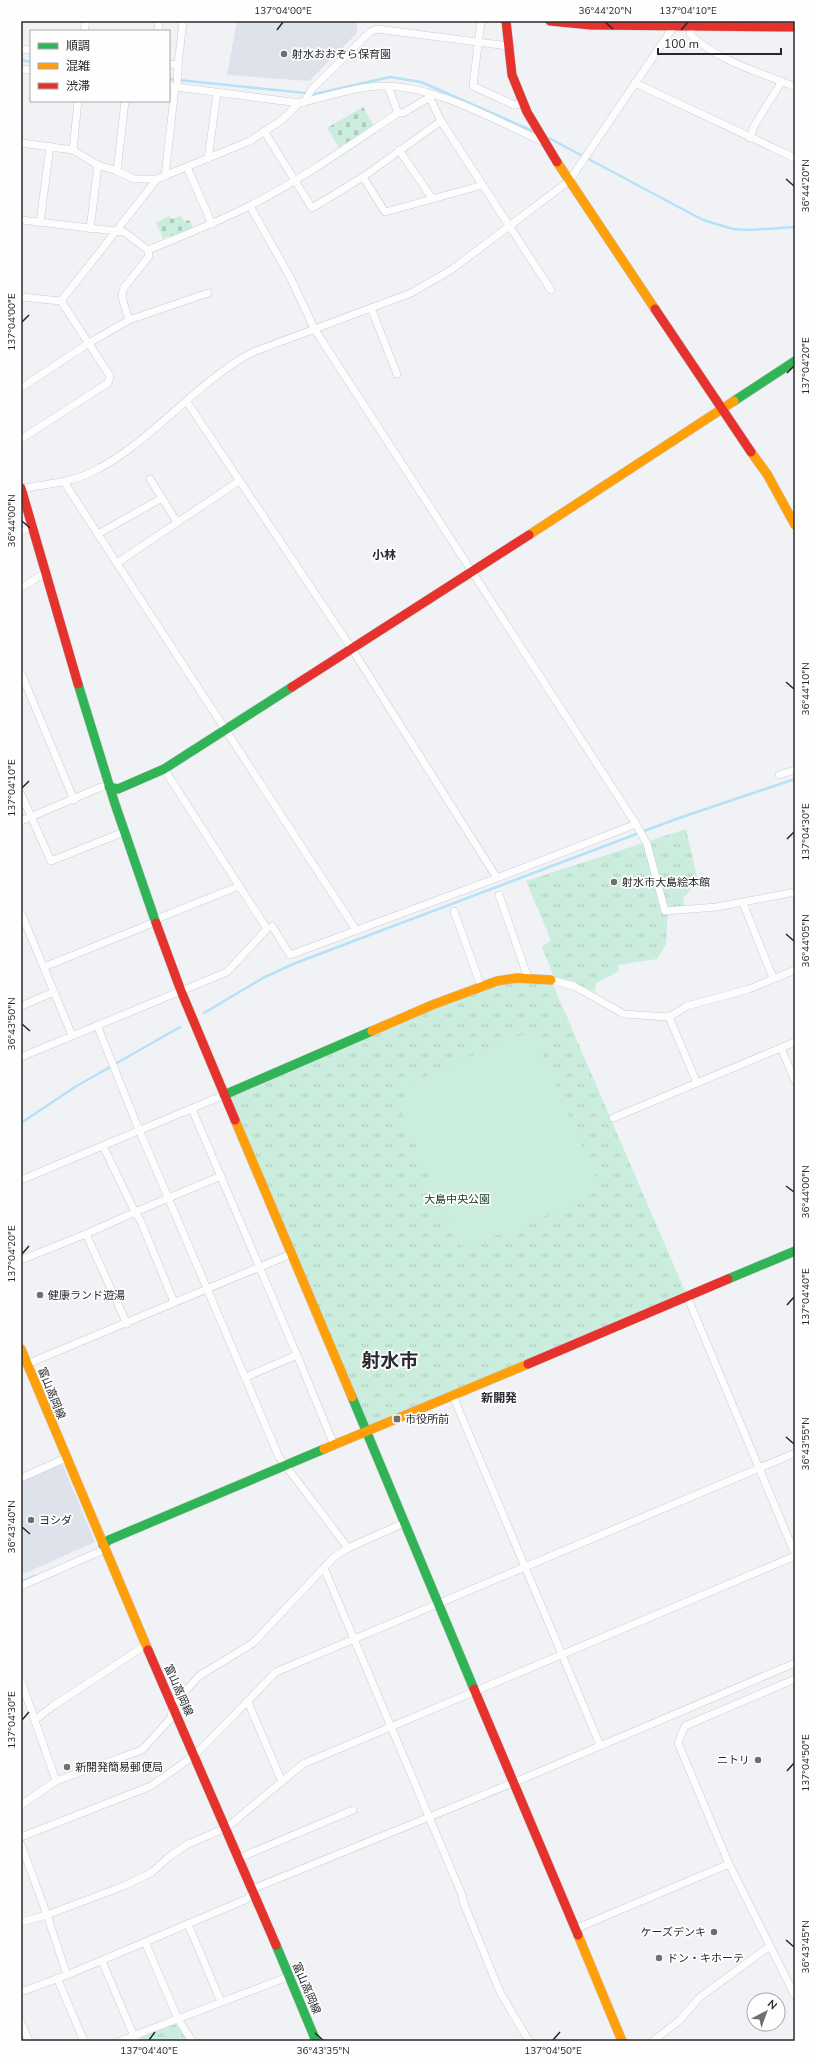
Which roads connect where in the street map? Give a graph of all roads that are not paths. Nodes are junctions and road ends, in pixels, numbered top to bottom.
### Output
1 (183, 21) edge
2 (481, 21) edge
3 (506, 21) edge
4 (550, 21) edge
5 (593, 23) edge
6 (695, 23) edge
7 (674, 26) junction
8 (795, 27) edge
9 (478, 42) junction
10 (508, 46) junction
11 (170, 64) edge
12 (178, 65) junction
13 (782, 81) junction
14 (635, 83) junction
15 (175, 86) edge
16 (388, 86) junction
17 (795, 86) edge
18 (217, 93) junction
19 (428, 94) junction
20 (78, 102) edge
21 (125, 102) edge
22 (302, 103) junction
23 (522, 103) junction
24 (398, 113) junction
25 (441, 121) junction
26 (264, 131) junction
27 (750, 138) junction
28 (546, 142) junction
29 (21, 143) edge
30 (50, 146) junction
31 (73, 150) junction
32 (399, 150) junction
33 (208, 158) junction
34 (795, 158) edge
35 (98, 165) junction
36 (187, 167) junction
37 (117, 171) junction
38 (165, 176) junction
39 (363, 177) junction
40 (157, 179) junction
41 (294, 179) junction
42 (569, 181) junction
43 (483, 185) junction
44 (432, 198) junction
45 (250, 206) junction
46 (21, 220) edge
47 (40, 223) junction
48 (212, 224) junction
49 (510, 227) junction
50 (90, 229) junction
51 (116, 232) junction
52 (148, 250) junction
53 (551, 290) dead end
54 (208, 293) dead end
55 (21, 297) edge
56 (61, 301) junction
57 (371, 308) junction
58 (129, 320) junction
59 (315, 330) junction
60 (90, 343) junction
61 (795, 361) edge
62 (397, 374) dead end
63 (21, 388) edge
64 (187, 402) junction
65 (721, 408) junction
66 (21, 439) edge
67 (150, 479) dead end
68 (239, 480) junction
69 (64, 482) junction
70 (21, 489) edge
71 (162, 498) junction
72 (177, 522) junction
73 (795, 524) edge
74 (32, 525) junction
75 (21, 532) edge
76 (98, 534) junction
77 (117, 563) junction
78 (472, 571) junction
79 (46, 572) junction
80 (21, 588) edge
81 (352, 648) junction
82 (21, 673) edge
83 (226, 730) junction
84 (164, 769) junction
85 (795, 770) edge
86 (780, 776) dead end
87 (109, 787) junction
88 (21, 794) edge
89 (74, 800) junction
90 (31, 817) junction
91 (21, 821) edge
92 (636, 824) junction
93 (124, 832) junction
94 (497, 878) junction
95 (239, 886) junction
96 (795, 892) edge
97 (499, 895) dead end
98 (743, 903) junction
99 (454, 911) dead end
100 (21, 913) edge
101 (154, 921) junction
102 (272, 926) dead end
103 (356, 930) junction
104 (44, 967) junction
105 (795, 970) edge
106 (528, 978) junction
107 (773, 978) junction
108 (551, 980) joint
109 (481, 986) junction
110 (181, 991) junction
111 (54, 992) junction
112 (21, 1006) edge
113 (669, 1017) junction
114 (97, 1025) junction
115 (72, 1035) junction
116 (795, 1042) edge
117 (781, 1048) junction
118 (21, 1057) edge
119 (795, 1081) edge
120 (697, 1083) junction
121 (224, 1094) junction
122 (192, 1108) junction
123 (613, 1118) dead end
124 (141, 1131) junction
125 (103, 1146) junction
126 (221, 1176) junction
127 (21, 1180) edge
128 (170, 1198) junction
129 (135, 1212) junction
130 (86, 1234) junction
131 (795, 1251) edge
132 (291, 1254) junction
133 (21, 1260) edge
134 (259, 1267) junction
135 (208, 1288) junction
136 (687, 1296) junction
137 (174, 1302) junction
138 (127, 1324) junction
139 (21, 1349) edge
140 (296, 1356) junction
141 (26, 1369) edge
142 (246, 1377) junction
143 (453, 1396) junction
144 (365, 1433) junction
145 (334, 1445) junction
146 (795, 1453) edge
147 (66, 1458) junction
148 (285, 1466) junction
149 (759, 1468) junction
150 (21, 1478) edge
151 (404, 1523) junction
152 (103, 1545) junction
153 (348, 1548) junction
154 (795, 1555) edge
155 (525, 1567) junction
156 (324, 1568) junction
157 (21, 1586) edge
158 (438, 1604) junction
159 (353, 1638) junction
160 (146, 1645) junction
161 (562, 1655) junction
162 (795, 1663) edge
163 (795, 1679) edge
164 (21, 1681) edge
165 (475, 1692) junction
166 (248, 1702) junction
167 (173, 1705) junction
168 (35, 1720) junction
169 (392, 1726) junction
170 (600, 1745) junction
171 (194, 1755) junction
172 (56, 1781) junction
173 (282, 1782) junction
174 (513, 1782) junction
175 (21, 1805) edge
176 (353, 1810) dead end
177 (429, 1816) junction
178 (226, 1828) junction
179 (21, 1837) edge
180 (21, 1844) edge
181 (239, 1858) junction
182 (729, 1864) junction
183 (252, 1893) junction
184 (47, 1915) junction
185 (21, 1922) edge
186 (188, 1924) junction
187 (575, 1929) junction
188 (145, 1942) junction
189 (770, 1946) junction
190 (102, 1961) junction
191 (67, 1975) junction
192 (290, 1976) junction
193 (57, 1978) junction
194 (21, 1992) edge
195 (795, 1996) edge
196 (222, 2002) junction
197 (178, 2019) junction
198 (21, 2022) edge
199 (135, 2038) edge
200 (29, 2041) edge
201 (84, 2041) edge
202 (120, 2041) edge
203 (192, 2041) edge
204 (316, 2041) edge
205 (529, 2041) edge
206 (622, 2041) edge
207 (653, 2041) edge

1 - 12 street
2 - 9 street
3 - 10 street
4 - 5 street
5 - 7 street
6 - 7 street
6 - 8 street
6 - 13 street
7 - 14 street
9 - 10 street
9 - 22 street
9 - 23 street
10 - 23 street
11 - 12 street
12 - 15 street
13 - 17 street
13 - 27 street
14 - 27 street
14 - 42 street
15 - 18 street
15 - 38 street
16 - 19 street
16 - 22 street
16 - 24 street
18 - 22 street
18 - 33 street
19 - 24 street
19 - 25 street
19 - 28 street
20 - 31 street
21 - 37 street
22 - 26 street
23 - 28 street
24 - 41 street
25 - 32 street
25 - 43 street
26 - 33 street
26 - 41 street
27 - 34 street
28 - 42 street
29 - 30 street
30 - 31 street
30 - 47 street
31 - 35 street
32 - 39 street
32 - 44 street
33 - 36 street
35 - 37 street
35 - 50 street
36 - 38 street
36 - 48 street
37 - 40 street
38 - 40 street
39 - 41 street
39 - 44 street
40 - 51 street
41 - 45 street
42 - 49 street
42 - 65 street
43 - 44 street
43 - 49 street
45 - 48 street
45 - 59 street
46 - 47 street
47 - 50 street
48 - 52 street
49 - 53 street
49 - 57 street
50 - 51 street
51 - 52 street
51 - 56 street
52 - 58 street
54 - 58 street
55 - 56 street
56 - 60 street
57 - 59 street
57 - 62 street
58 - 60 street
59 - 64 street
59 - 78 street
60 - 63 street
60 - 66 street
61 - 65 street
64 - 68 street
64 - 69 street
65 - 73 street
65 - 78 street
67 - 71 street
68 - 72 street
68 - 81 street
69 - 70 street
69 - 76 street
70 - 74 street
71 - 72 street
71 - 76 street
72 - 77 street
74 - 75 street
74 - 79 street
76 - 77 street
77 - 83 street
78 - 81 street
78 - 92 street
79 - 80 street
79 - 87 street
81 - 83 street
81 - 94 street
82 - 89 street
83 - 84 street
83 - 103 street
84 - 87 street
84 - 95 street
85 - 86 street
87 - 89 street
87 - 93 street
88 - 90 street
89 - 90 street
90 - 91 street
90 - 93 street
92 - 94 street
92 - 98 street
93 - 101 street
94 - 103 street
95 - 101 street
95 - 110 street
96 - 98 street
97 - 106 street
98 - 107 street
99 - 109 street
100 - 104 street
101 - 104 street
101 - 110 street
102 - 103 street
104 - 111 street
105 - 107 street
106 - 108 street
106 - 109 street
107 - 113 street
108 - 113 street
109 - 121 street
110 - 114 street
110 - 121 street
111 - 112 street
111 - 115 street
113 - 120 street
114 - 115 street
114 - 124 street
115 - 118 street
116 - 117 street
117 - 119 street
117 - 120 street
120 - 123 street
121 - 122 street
121 - 132 street
122 - 124 street
122 - 126 street
124 - 125 street
124 - 128 street
125 - 127 street
125 - 129 street
126 - 128 street
126 - 134 street
128 - 129 street
128 - 135 street
129 - 130 street
129 - 137 street
130 - 133 street
130 - 138 street
131 - 136 street
132 - 134 street
132 - 144 street
134 - 135 street
134 - 140 street
135 - 137 street
135 - 142 street
136 - 143 street
136 - 149 street
137 - 138 street
138 - 141 street
139 - 141 street, 富山高岡線
140 - 142 street
140 - 145 street
141 - 147 street, 富山高岡線
142 - 148 street
143 - 144 street
143 - 155 street
144 - 145 street
144 - 151 street
145 - 148 street
146 - 149 street
147 - 150 street
147 - 152 street, 富山高岡線
148 - 152 street
148 - 153 street
149 - 154 street
149 - 155 street
151 - 153 street
151 - 158 street
152 - 157 street
152 - 160 street, 富山高岡線
153 - 156 street
154 - 161 street
155 - 158 street
155 - 161 street
156 - 159 street
156 - 167 street
158 - 159 street
158 - 165 street
159 - 166 street
159 - 169 street
160 - 167 street, 富山高岡線
160 - 168 street
161 - 165 street
161 - 170 street
162 - 170 street
163 - 182 street
164 - 168 street
165 - 169 street
165 - 174 street
166 - 171 street
166 - 173 street
167 - 171 street, 富山高岡線
167 - 172 street
168 - 172 street
169 - 173 street
169 - 177 street
170 - 174 street
171 - 178 street, 富山高岡線
171 - 179 street
172 - 175 street
173 - 178 street
174 - 177 street
174 - 187 street
176 - 181 street
177 - 183 street
177 - 205 street
178 - 181 street, 富山高岡線
178 - 184 street
180 - 184 street
181 - 183 street, 富山高岡線
182 - 187 street
182 - 189 street
183 - 186 street
183 - 192 street, 富山高岡線
184 - 185 street
184 - 191 street
186 - 188 street
186 - 196 street
187 - 206 street
188 - 190 street
188 - 197 street
189 - 195 street
189 - 207 street
190 - 191 street
190 - 199 street
191 - 193 street
192 - 196 street
192 - 204 street, 富山高岡線
193 - 194 street
193 - 201 street
196 - 197 street
197 - 199 street
197 - 203 street
198 - 200 street
199 - 202 street

